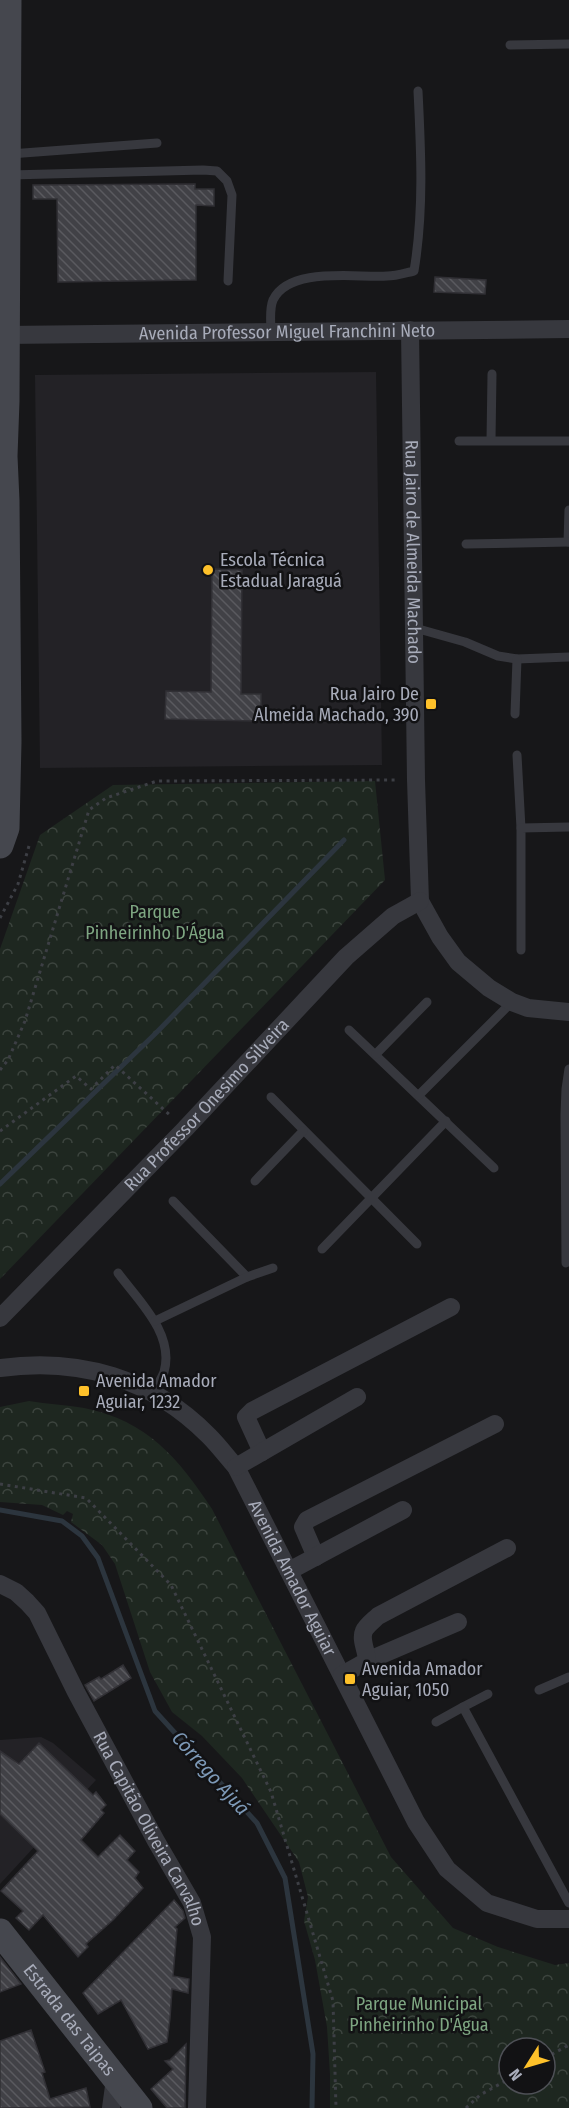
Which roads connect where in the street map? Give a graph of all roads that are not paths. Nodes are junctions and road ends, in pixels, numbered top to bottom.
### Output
1 (8, 0) edge
2 (569, 44) edge
3 (510, 45) dead end
4 (418, 91) dead end
5 (157, 144) dead end
6 (6, 164) junction
7 (228, 281) dead end
8 (569, 329) edge
9 (410, 330) junction
10 (271, 332) junction
11 (5, 335) junction
12 (492, 374) dead end
13 (491, 440) junction
14 (459, 441) dead end
15 (569, 441) edge
16 (2, 456) edge
17 (569, 510) edge
18 (568, 542) edge
19 (466, 544) dead end
20 (415, 628) junction
21 (569, 657) edge
22 (517, 659) junction
23 (515, 714) dead end
24 (4, 746) edge
25 (517, 755) dead end
26 (569, 826) edge
27 (521, 828) junction
28 (0, 845) edge
29 (420, 900) junction
30 (521, 950) dead end
31 (427, 1002) dead end
32 (512, 1002) junction
33 (569, 1012) edge
34 (349, 1030) dead end
35 (376, 1054) junction
36 (569, 1069) edge
37 (419, 1095) junction
38 (271, 1097) dead end
39 (446, 1121) junction
40 (303, 1131) junction
41 (494, 1168) dead end
42 (255, 1181) dead end
43 (370, 1199) junction
44 (173, 1201) dead end
45 (417, 1244) dead end
46 (322, 1249) dead end
47 (566, 1263) dead end
48 (273, 1268) dead end
49 (118, 1273) dead end
50 (247, 1277) junction
51 (451, 1307) dead end
52 (0, 1318) edge
53 (155, 1321) junction
54 (0, 1368) edge
55 (154, 1393) junction
56 (357, 1397) dead end
57 (495, 1424) dead end
58 (262, 1452) junction
59 (236, 1467) junction
60 (403, 1510) dead end
61 (507, 1548) dead end
62 (316, 1557) junction
63 (289, 1571) junction
64 (0, 1584) edge
65 (458, 1622) dead end
66 (367, 1661) junction
67 (342, 1675) junction
68 (569, 1677) edge
69 (539, 1690) dead end
70 (488, 1694) dead end
71 (464, 1707) junction
72 (436, 1722) dead end
73 (569, 1903) edge
74 (569, 1919) edge
75 (0, 1932) edge
76 (115, 2079) junction
77 (111, 2108) edge
78 (139, 2108) edge
79 (197, 2108) edge

1 - 6 street
2 - 3 lane
4 - 10 lane
5 - 6 lane
6 - 7 lane
6 - 11 street
8 - 9 street, Avenida Professor Miguel Franchini Neto
9 - 10 street, Avenida Professor Miguel Franchini Neto
9 - 20 street, Rua Jairo de Almeida Machado
10 - 11 street, Avenida Professor Miguel Franchini Neto
11 - 16 street
12 - 13 lane
13 - 14 lane
13 - 15 lane
16 - 24 street
17 - 18 lane
18 - 19 lane
20 - 22 lane
20 - 29 street, Rua Jairo de Almeida Machado
21 - 22 lane
22 - 23 lane
24 - 28 street
25 - 27 lane
26 - 27 lane
27 - 30 lane
29 - 32 street, Rua Jairo de Almeida Machado
29 - 52 street, Rua Professor Onesimo Silveira
31 - 35 lane
32 - 33 street, Rua Jairo de Almeida Machado
32 - 37 lane
34 - 35 lane
35 - 37 lane
36 - 47 lane
37 - 39 lane
38 - 40 lane
39 - 41 lane
39 - 43 lane
40 - 42 lane
40 - 43 lane
43 - 45 lane
43 - 46 lane
44 - 50 lane
48 - 50 lane
49 - 53 lane
50 - 53 lane
51 - 58 street
53 - 55 lane
54 - 55 street, Avenida Amador Aguiar
55 - 59 street, Avenida Amador Aguiar
56 - 58 street
57 - 62 street
58 - 59 street
59 - 63 street, Avenida Amador Aguiar
60 - 62 street
61 - 66 street
62 - 63 street
63 - 67 street, Avenida Amador Aguiar
64 - 79 street, Rua Capitão Oliveira Carvalho
65 - 66 street
66 - 67 street
67 - 74 street, Avenida Amador Aguiar
68 - 69 lane
70 - 71 lane
71 - 72 lane
71 - 73 lane
75 - 76 street, Estrada das Taipas
76 - 77 street
76 - 78 street, Estrada das Taipas

